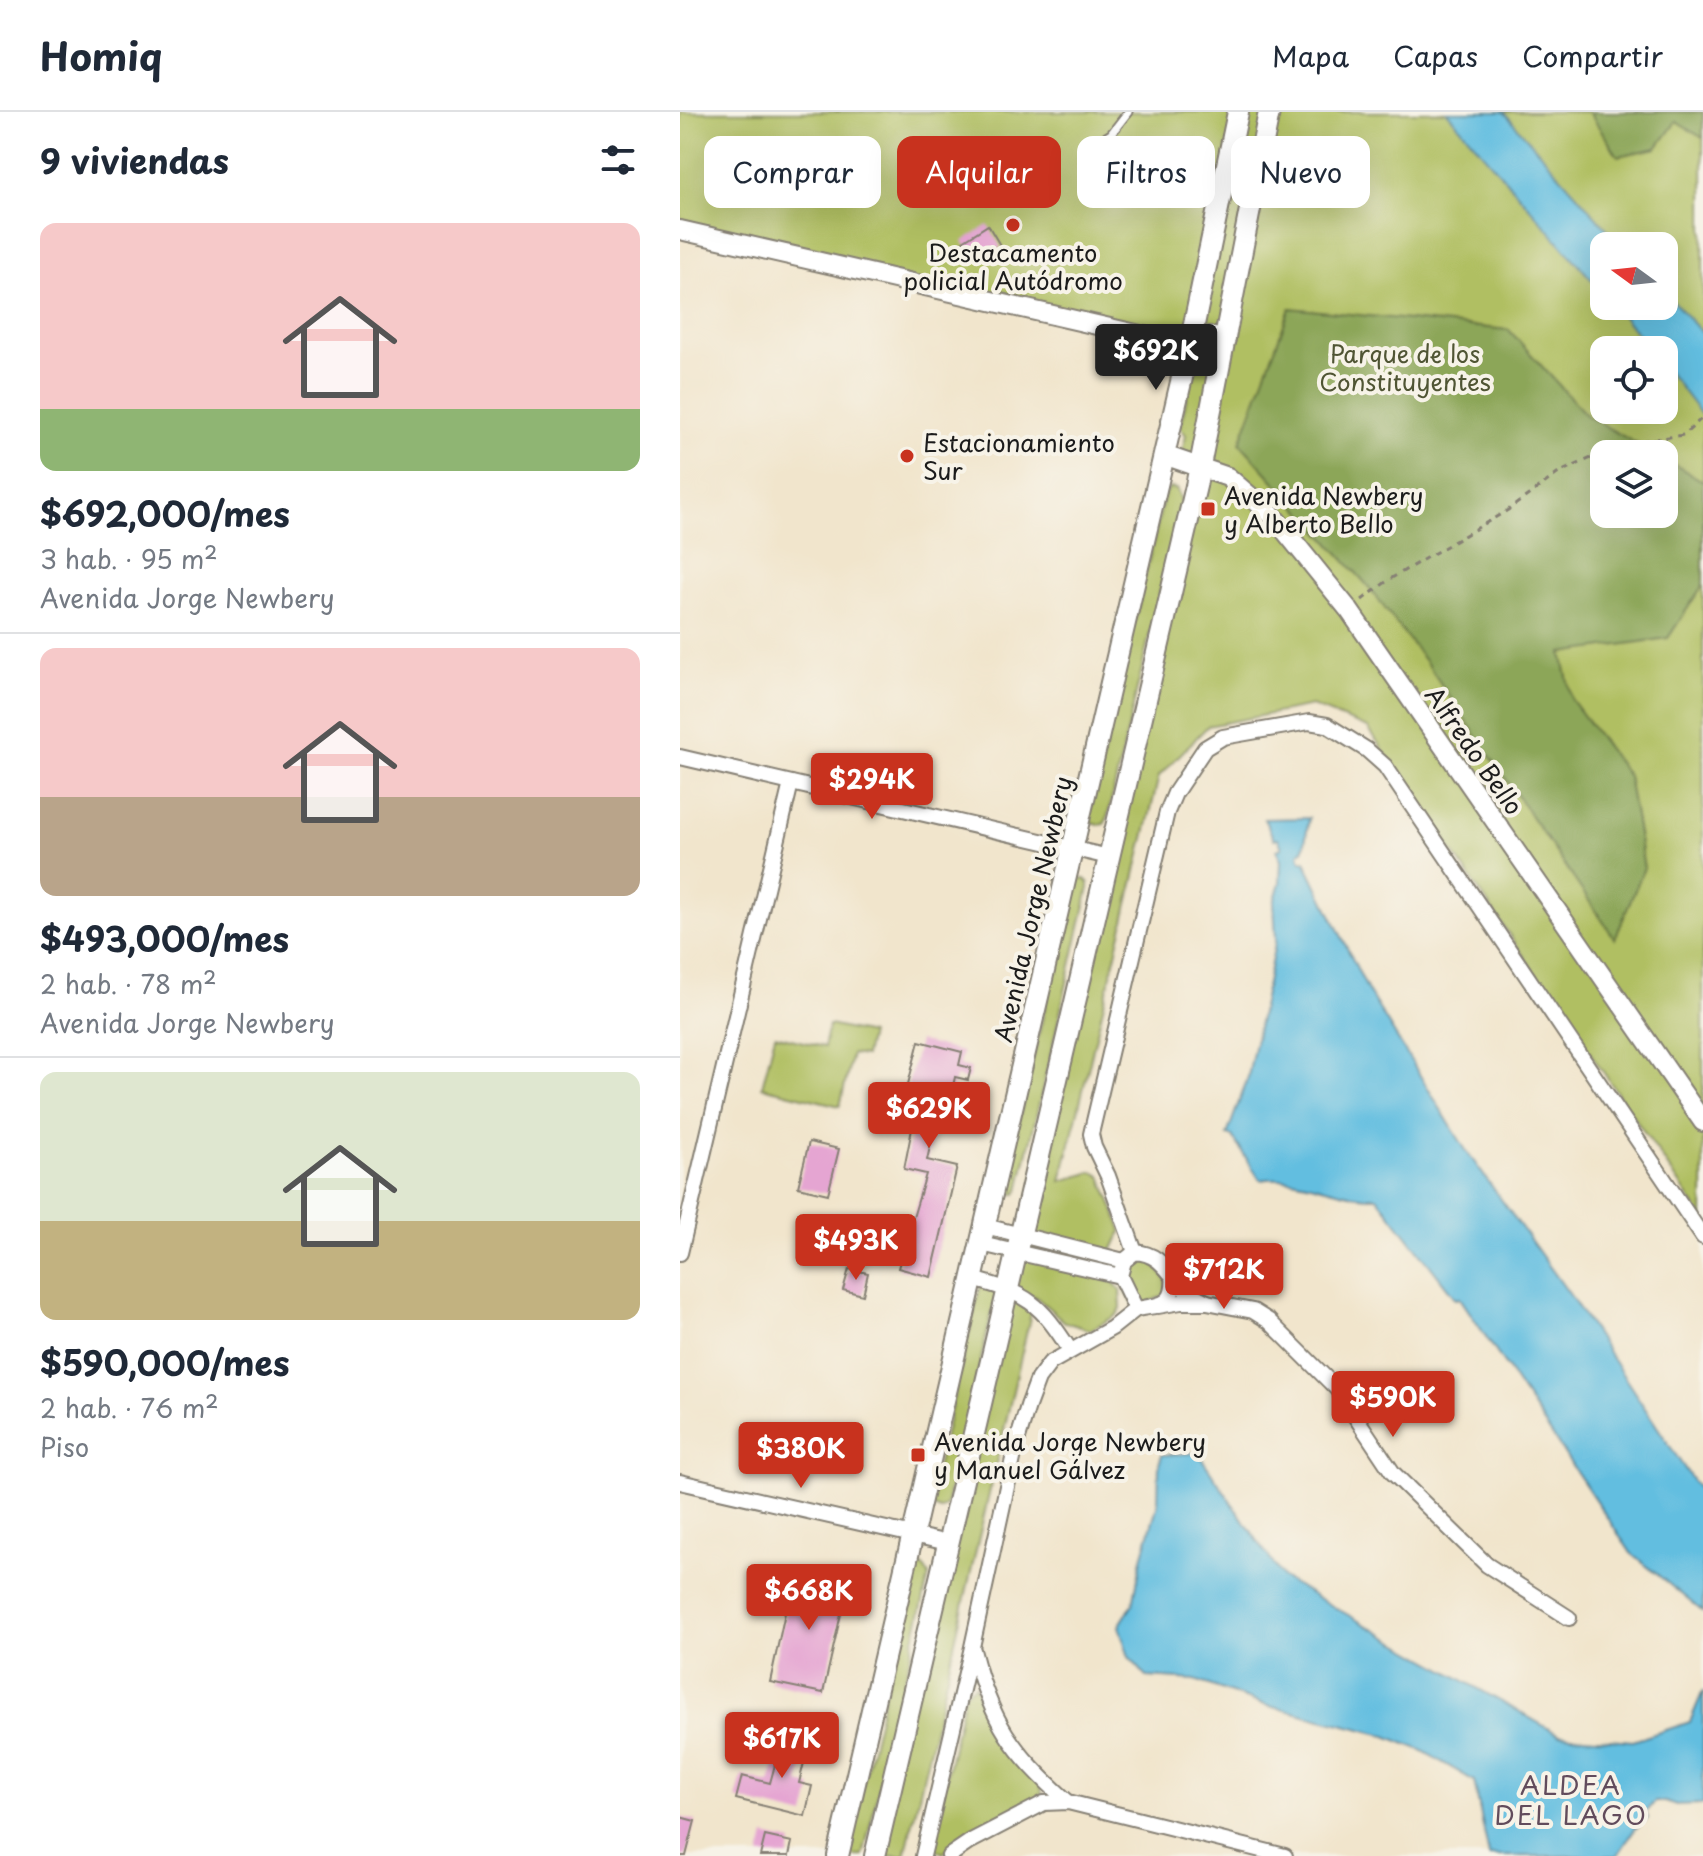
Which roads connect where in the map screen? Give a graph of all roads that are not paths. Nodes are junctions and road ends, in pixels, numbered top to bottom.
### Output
1 (1128, 112) edge
2 (1238, 112) edge
3 (1269, 112) edge
4 (1108, 136) edge
5 (680, 230) edge
6 (1191, 339) junction
7 (1226, 339) junction
8 (1164, 455) junction
9 (1201, 467) junction
10 (680, 757) edge
11 (791, 783) junction
12 (1072, 848) junction
13 (1109, 857) junction
14 (1703, 1122) edge
15 (983, 1235) junction
16 (1703, 1237) edge
17 (1018, 1244) junction
18 (680, 1253) edge
19 (1127, 1263) junction
20 (1173, 1273) junction
21 (972, 1279) junction
22 (1008, 1288) junction
23 (1207, 1302) junction
24 (1158, 1306) junction
25 (1136, 1309) junction
26 (1070, 1350) junction
27 (680, 1482) edge
28 (913, 1535) junction
29 (948, 1543) junction
30 (1569, 1618) dead end
31 (972, 1647) junction
32 (1068, 1802) junction
33 (838, 1856) edge
34 (875, 1856) edge
35 (923, 1856) edge
36 (949, 1856) edge
37 (1285, 1856) edge

1 - 4 lane
2 - 6 main road, Avenida Jorge Newbery
3 - 7 main road
5 - 6 street
6 - 7 street
6 - 8 main road, Avenida Jorge Newbery
7 - 9 main road
8 - 9 street, Alfredo Bello
8 - 12 main road, Avenida Jorge Newbery
9 - 13 main road
9 - 14 street, Alfredo Bello
10 - 11 street
11 - 12 street
11 - 18 street
12 - 13 street
12 - 15 main road, Avenida Jorge Newbery
13 - 17 main road
15 - 17 street
15 - 21 main road, Avenida Jorge Newbery
16 - 19 street
17 - 19 street
17 - 22 main road
19 - 20 street
19 - 25 street
20 - 23 street
20 - 24 street
21 - 22 street
21 - 28 main road, Avenida Jorge Newbery
22 - 26 street
22 - 29 main road
23 - 24 street
23 - 30 street
24 - 25 street
25 - 26 street
26 - 31 street
27 - 28 street
28 - 29 street
28 - 33 main road, Avenida Jorge Newbery
29 - 34 main road
31 - 32 street
31 - 35 street
32 - 36 street
32 - 37 street

